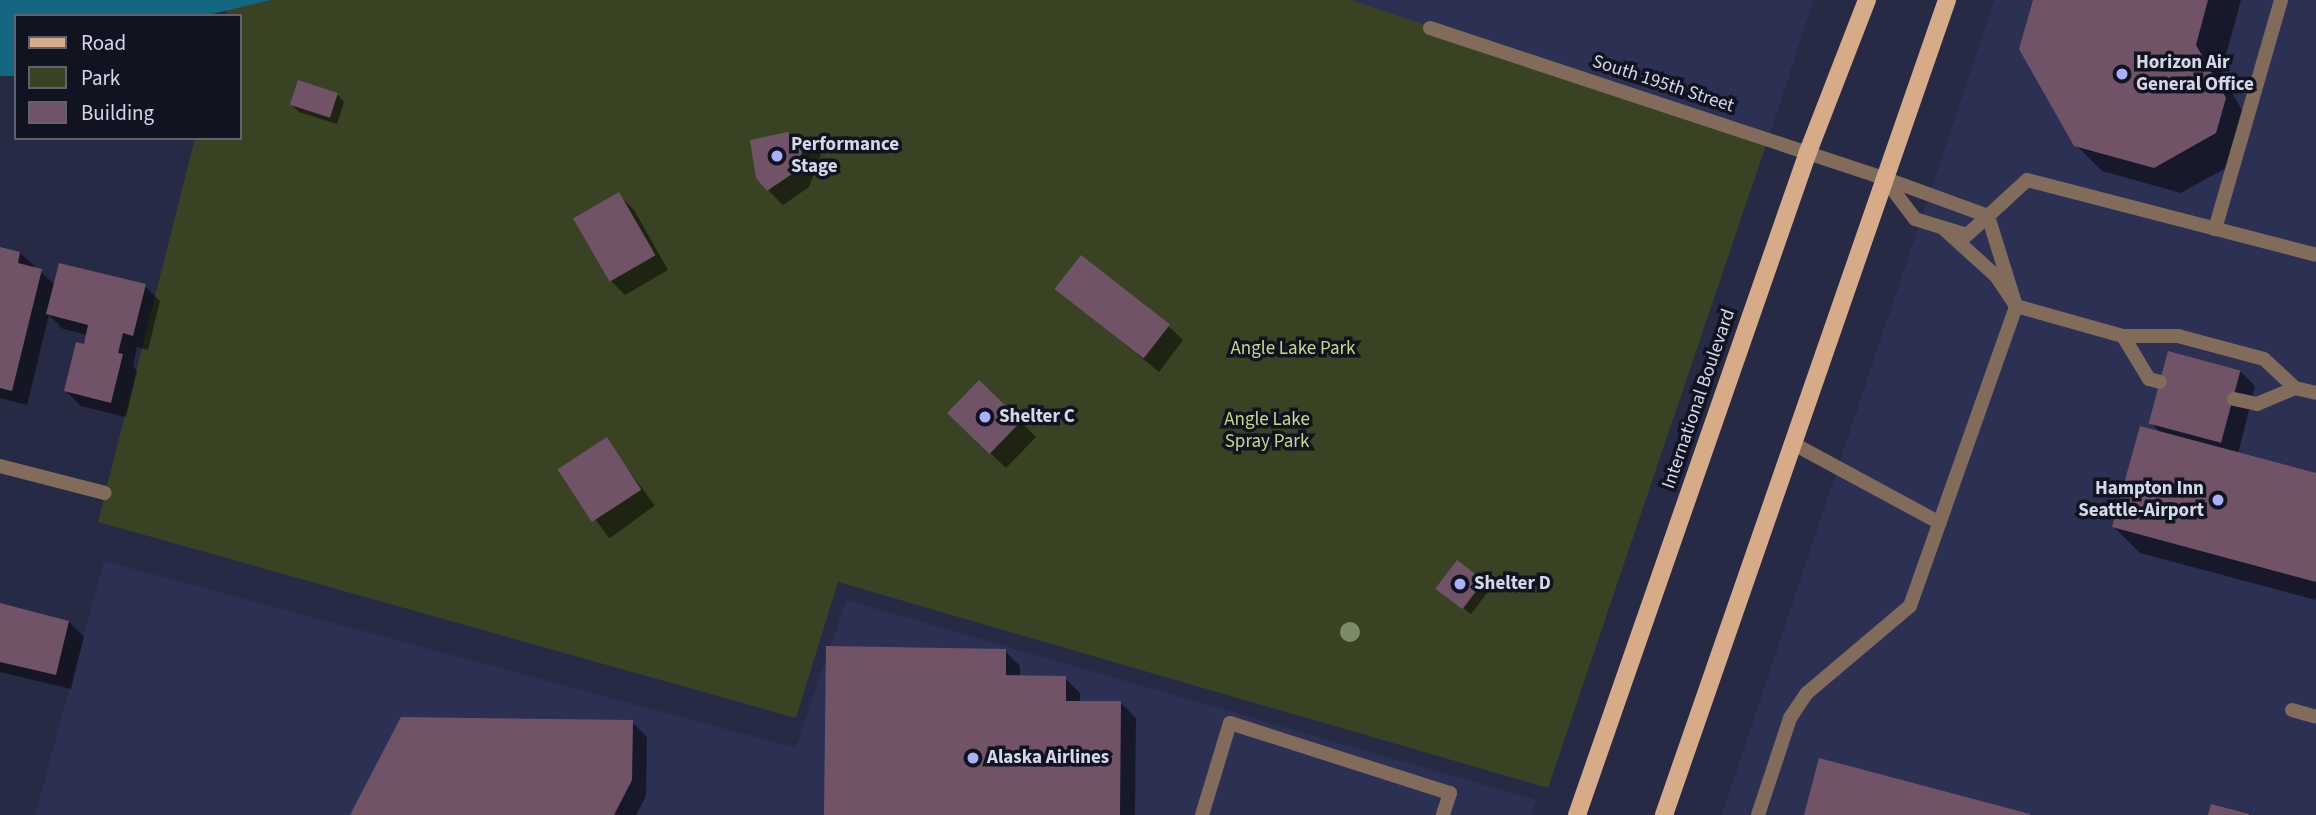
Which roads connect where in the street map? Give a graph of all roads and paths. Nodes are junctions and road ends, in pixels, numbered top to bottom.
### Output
1 (1867, 0) edge
2 (1947, 0) edge
3 (2281, 0) edge
4 (1430, 28) dead end
5 (1808, 152) junction
6 (1884, 178) junction
7 (1988, 216) junction
8 (1943, 228) junction
9 (2215, 229) junction
10 (2316, 254) edge
11 (2016, 306) junction
12 (2123, 335) junction
13 (2160, 382) dead end
14 (2295, 388) junction
15 (2316, 393) edge
16 (2234, 399) dead end
17 (1792, 443) junction
18 (0, 466) edge
19 (105, 493) dead end
20 (1940, 523) junction
21 (2292, 710) dead end
22 (2316, 717) edge
23 (1202, 815) edge
24 (1443, 815) edge
25 (1577, 815) edge
26 (1664, 815) edge
27 (1758, 815) edge

1 - 5 main road, International Boulevard
2 - 6 main road
3 - 9 street
4 - 5 street, South 195th Street
5 - 6 street, South 195th Street
5 - 25 main road, International Boulevard
6 - 7 street, South 195th Street
6 - 8 street
6 - 17 main road
7 - 8 street
7 - 9 street
7 - 11 street
8 - 11 street
9 - 10 street
11 - 12 street
11 - 20 street
12 - 13 street
12 - 14 street
14 - 15 street
14 - 16 street
17 - 20 street
17 - 26 main road
18 - 19 street
20 - 27 street
21 - 22 street
23 - 24 street

